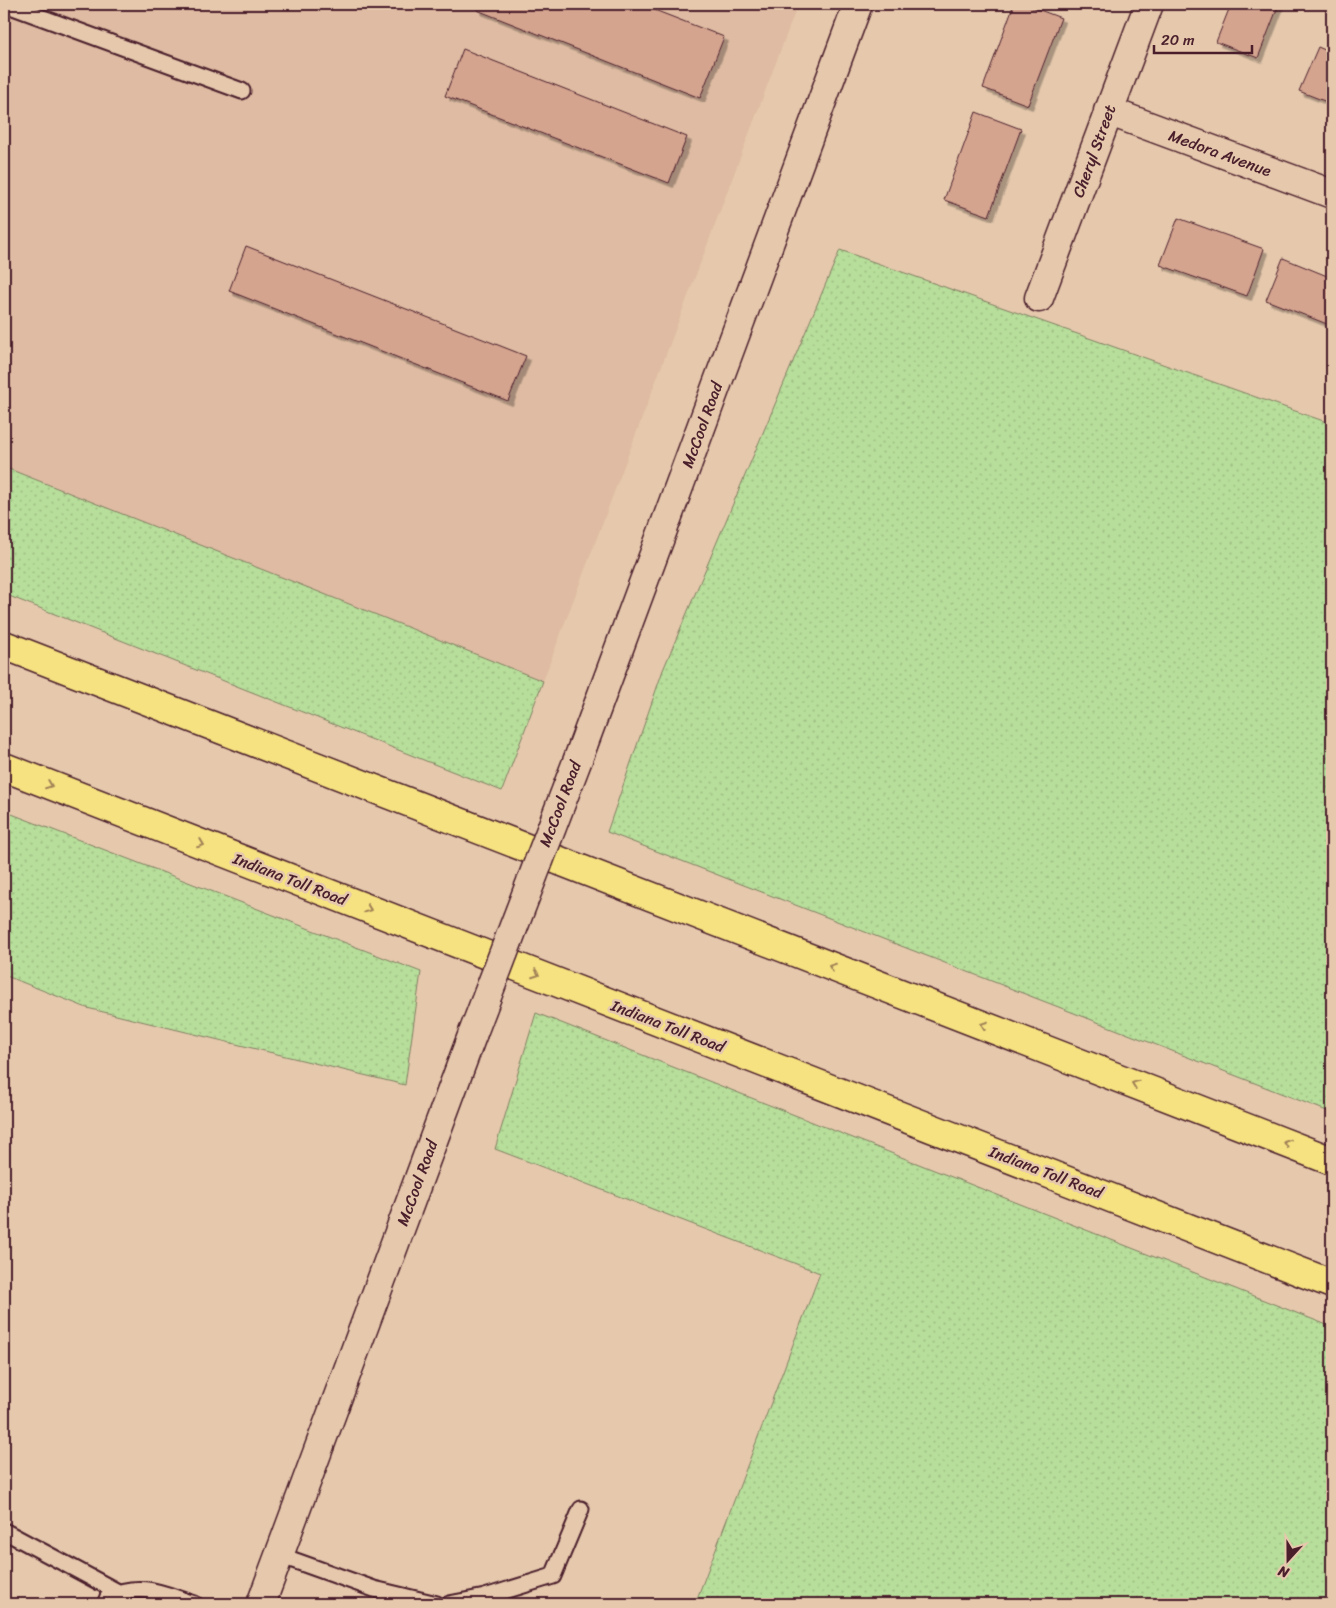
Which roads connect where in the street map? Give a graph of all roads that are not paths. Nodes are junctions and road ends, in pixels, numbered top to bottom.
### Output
1 (6, 4) edge
2 (858, 4) edge
3 (1150, 4) edge
4 (242, 91) dead end
5 (1108, 111) junction
6 (1332, 194) edge
7 (1039, 298) dead end
8 (4, 645) edge
9 (4, 768) edge
10 (1332, 1161) edge
11 (1332, 1284) edge
12 (582, 1508) dead end
13 (4, 1531) edge
14 (279, 1555) junction
15 (118, 1592) junction
16 (105, 1604) edge
17 (195, 1604) edge
18 (261, 1604) edge
19 (437, 1604) edge
20 (449, 1604) edge

1 - 4 lane
2 - 14 street, McCool Road, bridge
3 - 5 street, Cheryl Street
5 - 6 street, Medora Avenue
5 - 7 street, Cheryl Street
10 -> 8 highway
9 -> 11 highway, Indiana Toll Road
12 - 20 lane
13 - 15 lane
14 - 18 street, McCool Road
14 - 19 lane
15 - 16 lane
15 - 17 lane

